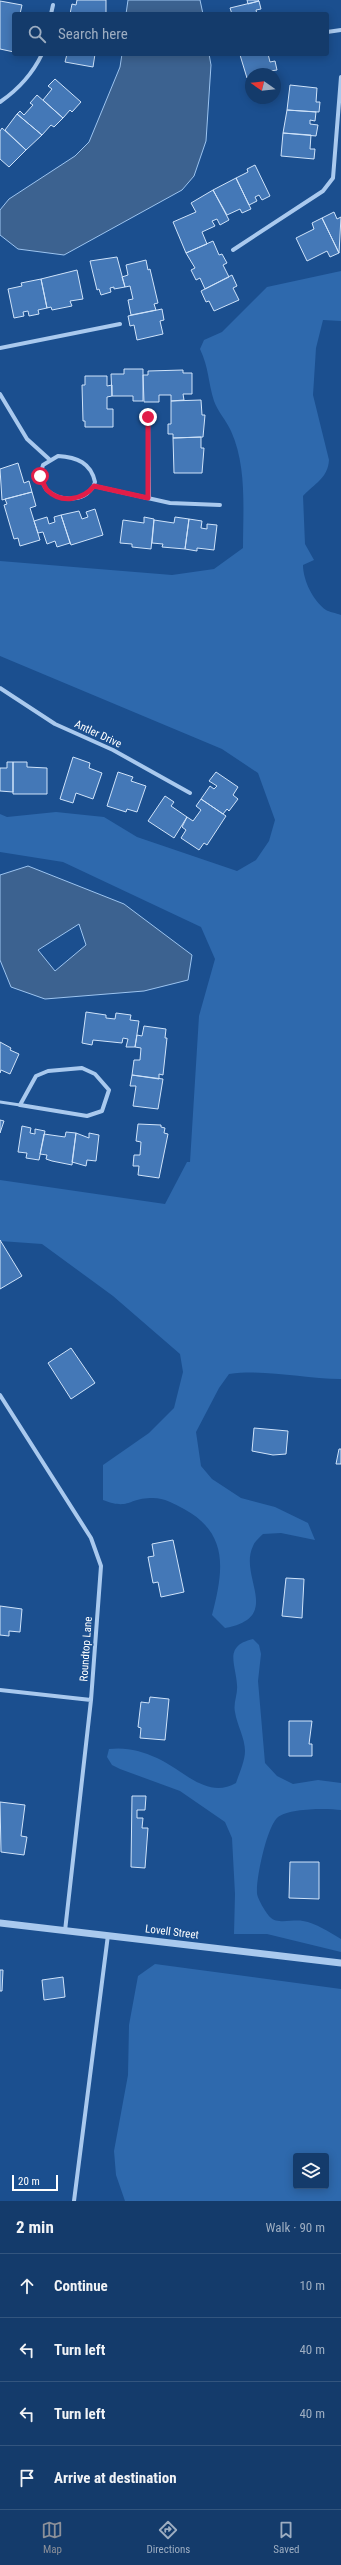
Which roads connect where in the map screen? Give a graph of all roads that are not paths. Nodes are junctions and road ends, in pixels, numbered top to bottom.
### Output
1 (53, 5) dead end
2 (51, 12) edge
3 (341, 30) edge
4 (329, 32) edge
5 (41, 56) edge
6 (341, 77) edge
7 (0, 102) edge
8 (233, 250) dead end
9 (120, 324) dead end
10 (0, 348) edge
11 (0, 394) edge
12 (148, 417) dead end
13 (49, 459) junction
14 (94, 486) junction
15 (148, 498) junction
16 (220, 505) dead end
17 (0, 688) edge
18 (190, 793) dead end
19 (0, 1102) edge
20 (20, 1105) junction
21 (0, 1395) edge
22 (0, 1690) edge
23 (91, 1700) junction
24 (0, 1923) edge
25 (65, 1931) junction
26 (108, 1936) junction
27 (341, 1963) edge
28 (74, 2201) edge

1 - 2 street
3 - 4 street
5 - 7 street
6 - 8 street
9 - 10 street
11 - 13 street
12 - 15 street
13 - 14 street
13 - 14 street
14 - 15 street
15 - 16 street
17 - 18 street, Antler Drive
19 - 20 lane
20 - 20 street
21 - 23 street, Roundtop Lane
22 - 23 street
23 - 25 street, Roundtop Lane
24 - 25 street, Lovell Street
25 - 26 street, Lovell Street
26 - 27 street, Lovell Street
26 - 28 street

